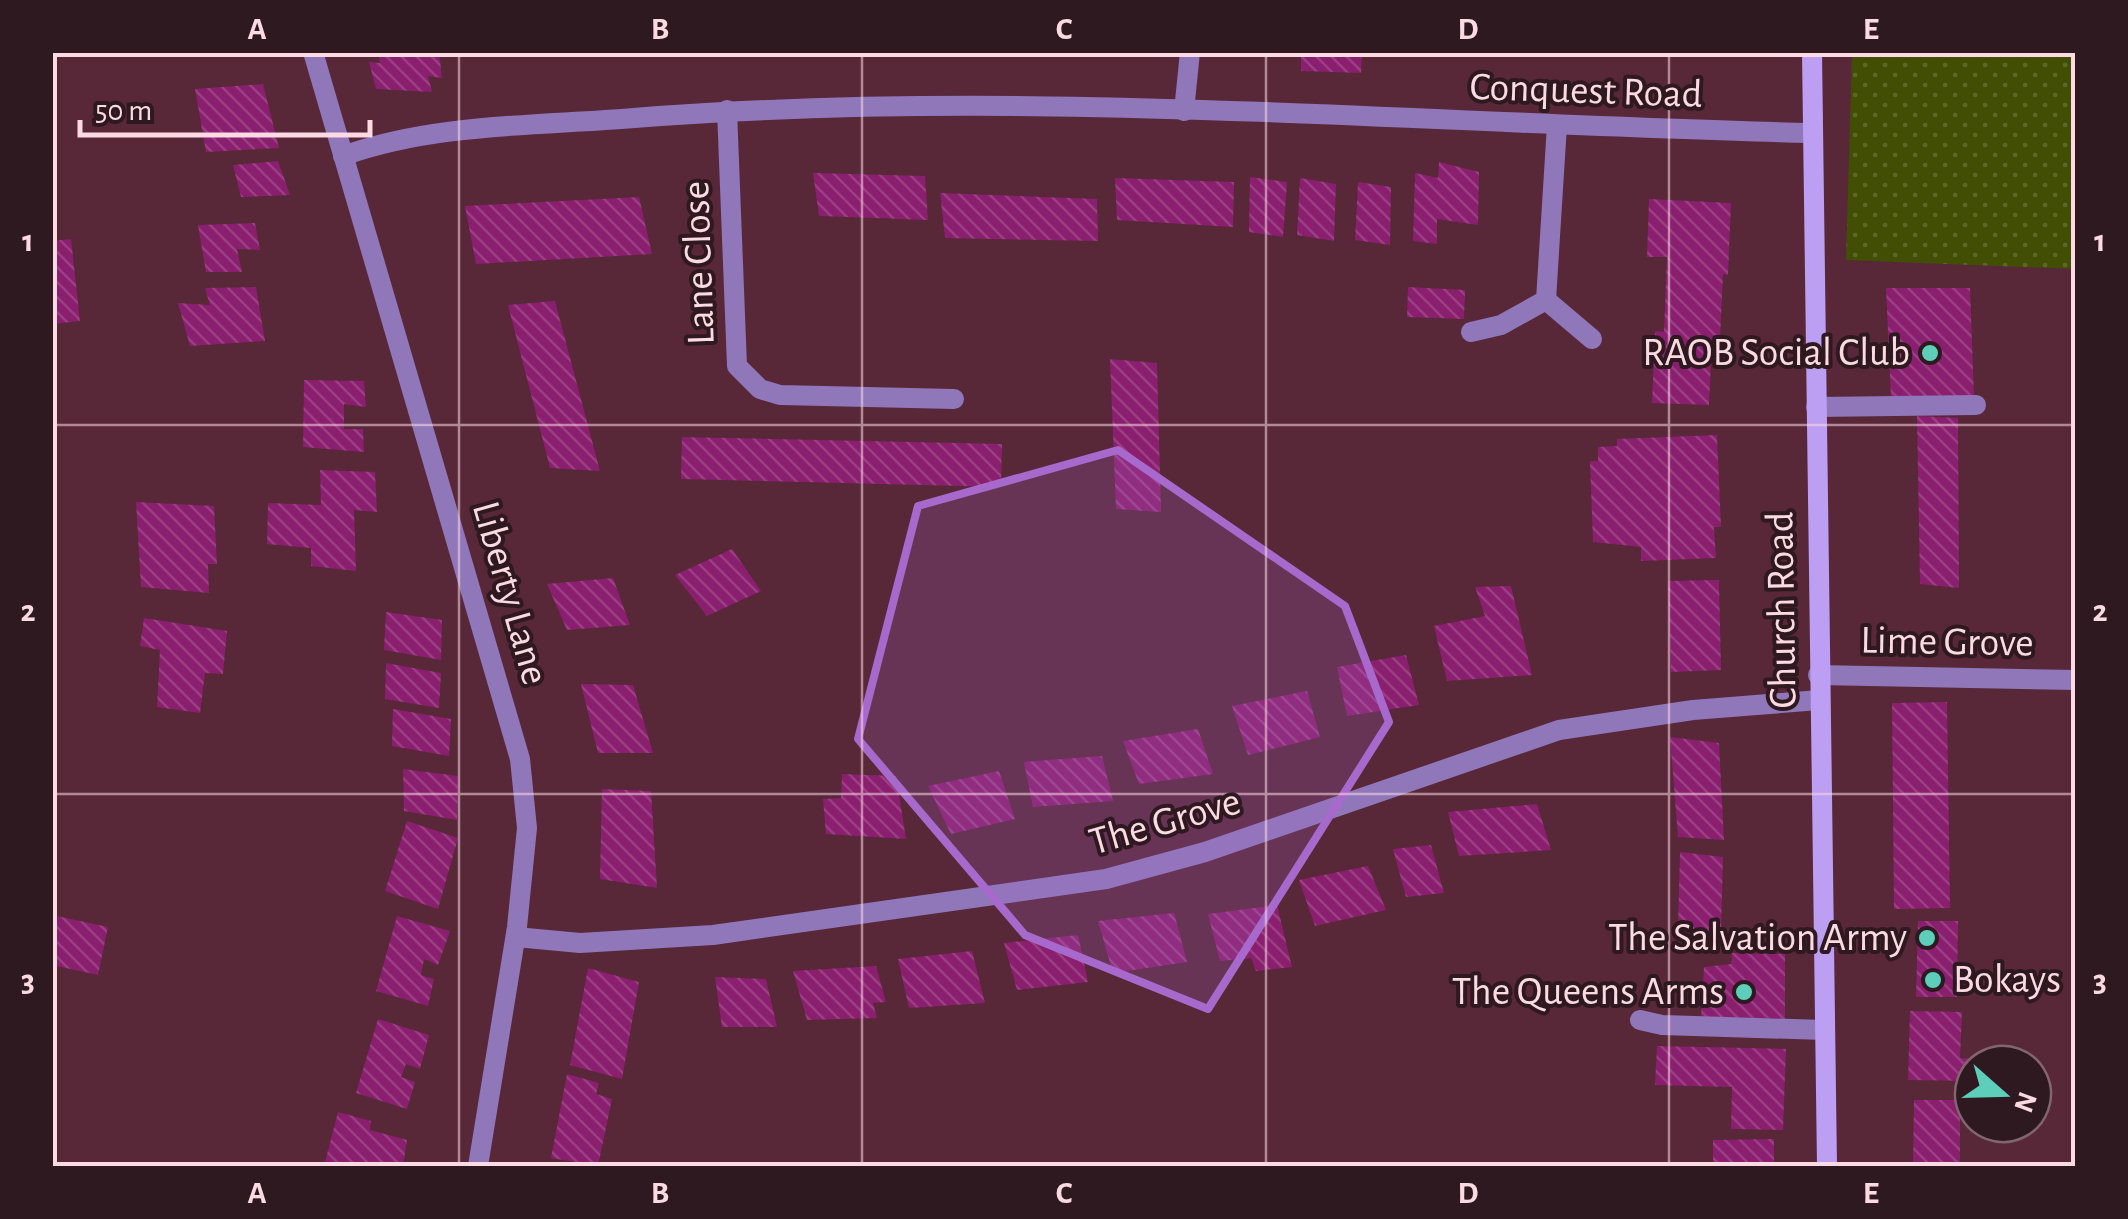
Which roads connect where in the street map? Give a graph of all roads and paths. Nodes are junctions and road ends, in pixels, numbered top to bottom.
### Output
1 (313, 52) edge
2 (1190, 52) edge
3 (1812, 52) edge
4 (727, 110) junction
5 (1184, 111) junction
6 (1557, 126) junction
7 (1811, 134) junction
8 (343, 156) junction
9 (1546, 300) junction
10 (1471, 332) dead end
11 (1592, 339) dead end
12 (954, 399) dead end
13 (1976, 405) dead end
14 (1816, 407) junction
15 (1818, 675) junction
16 (2076, 680) edge
17 (1819, 700) junction
18 (516, 937) junction
19 (1640, 1020) dead end
20 (1824, 1030) junction
21 (478, 1166) edge
22 (1827, 1166) edge

1 - 8 street, Liberty Lane
2 - 5 street
3 - 7 main road, Church Road
4 - 5 street, Conquest Road
4 - 8 street, Conquest Road
4 - 12 street, Lane Close
5 - 6 street, Conquest Road
6 - 7 street, Conquest Road
6 - 9 street
7 - 14 main road, Church Road
8 - 18 street, Liberty Lane
9 - 10 street
9 - 11 street
13 - 14 street
14 - 15 main road, Church Road
15 - 16 street, Lime Grove
15 - 17 main road, Church Road
17 - 18 street, The Grove
17 - 20 main road, Church Road
18 - 21 street, Liberty Lane
19 - 20 street
20 - 22 main road, Church Road

